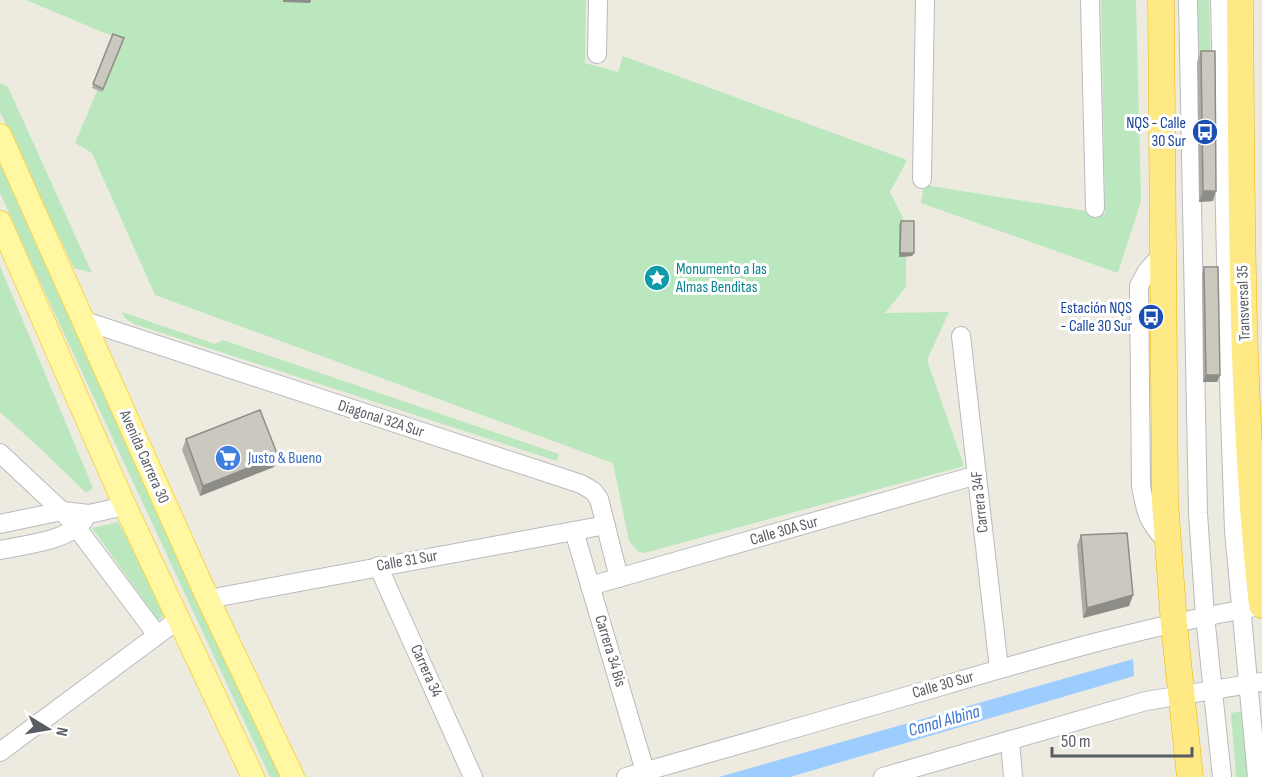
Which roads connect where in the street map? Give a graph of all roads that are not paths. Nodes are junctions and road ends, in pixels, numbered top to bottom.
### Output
1 (598, 0) edge
2 (925, 0) edge
3 (1090, 0) edge
4 (1161, 0) edge
5 (1188, 0) edge
6 (1220, 0) edge
7 (1240, 0) edge
8 (597, 54) dead end
9 (0, 135) edge
10 (922, 179) dead end
11 (1095, 207) dead end
12 (0, 222) edge
13 (82, 320) junction
14 (961, 336) dead end
15 (0, 453) edge
16 (977, 475) junction
17 (125, 506) junction
18 (62, 511) junction
19 (89, 513) junction
20 (0, 524) edge
21 (606, 525) junction
22 (77, 528) junction
23 (574, 531) junction
24 (0, 550) edge
25 (378, 566) junction
26 (619, 578) junction
27 (590, 586) junction
28 (208, 599) junction
29 (1255, 607) edge
30 (1205, 616) junction
31 (179, 618) junction
32 (1174, 624) junction
33 (157, 635) junction
34 (999, 669) junction
35 (1255, 683) edge
36 (1213, 690) junction
37 (1181, 695) junction
38 (1010, 740) junction
39 (0, 752) edge
40 (645, 771) junction
41 (253, 777) edge
42 (293, 777) edge
43 (473, 777) edge
44 (626, 777) edge
45 (883, 777) edge
46 (1013, 777) edge
47 (1190, 777) edge
48 (1222, 777) edge
49 (1257, 777) edge

1 - 8 street
2 - 10 street
3 - 11 street
4 - 32 highway
5 - 30 street
6 - 29 street
7 - 29 highway, Transversal 35
9 - 13 main road, Avenida Carrera 30
12 - 17 main road
13 - 21 street, Diagonal 32A Sur
13 - 28 main road, Avenida Carrera 30
14 - 16 street, Carrera 34F
15 - 18 street
16 - 26 street, Calle 30A Sur
16 - 34 street, Carrera 34F
17 - 19 street
17 - 31 main road
18 - 19 street
18 - 20 street
18 - 22 street
19 - 22 street
21 - 23 street, Calle 31 Sur
21 - 26 street, Diagonal 32A Sur
22 - 24 street
22 - 33 street
23 - 25 street, Calle 31 Sur
23 - 27 street, Carrera 34 Bis
25 - 28 street, Calle 31 Sur
25 - 43 street, Carrera 34
26 - 27 street, Calle 30A Sur
27 - 40 street, Carrera 34 Bis
28 - 42 main road, Avenida Carrera 30
29 - 30 street, Calle 30 Sur
29 - 35 street
30 - 32 street, Calle 30 Sur
30 - 36 street
31 - 33 street
31 - 41 main road
32 - 34 street, Calle 30 Sur
32 - 37 highway
33 - 39 street
34 - 40 street, Calle 30 Sur
35 - 36 street
35 - 49 street
36 - 37 street
36 - 48 street
37 - 38 street
37 - 47 highway
38 - 45 street
38 - 46 street
40 - 44 street, Calle 30 Sur

